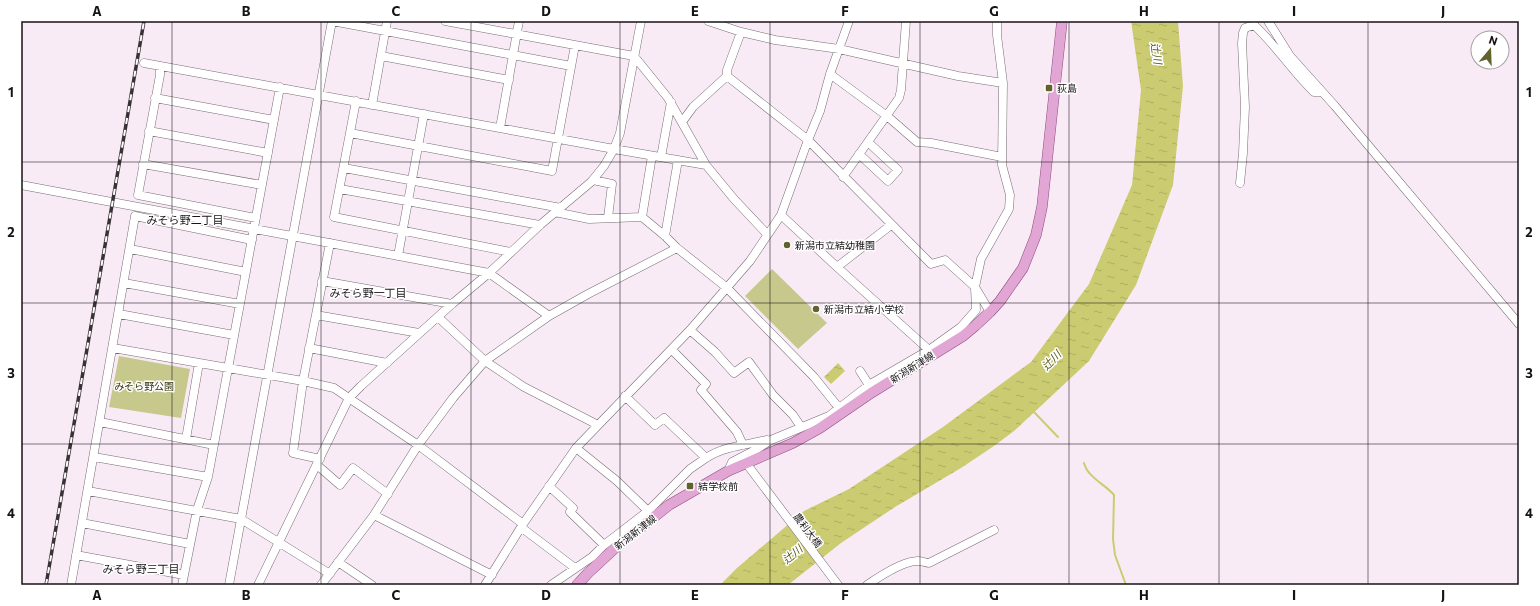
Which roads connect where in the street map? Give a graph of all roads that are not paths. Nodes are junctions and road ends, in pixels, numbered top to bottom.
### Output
1 (332, 21) edge
2 (387, 21) edge
3 (445, 21) edge
4 (520, 21) edge
5 (641, 21) edge
6 (708, 21) edge
7 (849, 21) edge
8 (906, 21) edge
9 (1062, 21) edge
10 (1268, 21) edge
11 (996, 22) edge
12 (386, 31) junction
13 (741, 32) junction
14 (517, 34) junction
15 (575, 45) junction
16 (839, 49) junction
17 (513, 55) junction
18 (381, 56) junction
19 (634, 56) junction
20 (144, 63) dead end
21 (903, 63) junction
22 (160, 66) junction
23 (571, 66) junction
24 (830, 74) junction
25 (727, 76) junction
26 (508, 80) junction
27 (1003, 83) junction
28 (280, 87) junction
29 (1321, 92) junction
30 (319, 95) junction
31 (155, 98) junction
32 (356, 102) junction
33 (671, 102) junction
34 (372, 104) junction
35 (424, 114) junction
36 (887, 116) junction
37 (274, 120) junction
38 (682, 122) junction
39 (500, 128) junction
40 (150, 131) junction
41 (350, 133) junction
42 (558, 139) junction
43 (808, 140) junction
44 (868, 142) junction
45 (418, 146) junction
46 (614, 149) junction
47 (268, 153) junction
48 (859, 154) junction
49 (652, 156) junction
50 (1002, 157) junction
51 (661, 158) junction
52 (678, 160) junction
53 (143, 164) junction
54 (706, 165) junction
55 (344, 168) junction
56 (843, 177) junction
57 (412, 180) junction
58 (593, 180) junction
59 (1240, 183) dead end
60 (21, 185) edge
61 (262, 185) junction
62 (340, 189) junction
63 (408, 201) junction
64 (558, 210) junction
65 (781, 215) junction
66 (642, 217) junction
67 (256, 218) junction
68 (608, 218) junction
69 (540, 225) junction
70 (891, 225) junction
71 (254, 228) junction
72 (403, 232) junction
73 (767, 234) junction
74 (293, 236) junction
75 (665, 236) junction
76 (252, 240) junction
77 (330, 243) junction
78 (677, 248) junction
79 (130, 249) junction
80 (511, 252) junction
81 (398, 256) junction
82 (837, 267) junction
83 (246, 272) junction
84 (488, 273) junction
85 (322, 281) junction
86 (124, 283) junction
87 (726, 287) junction
88 (975, 287) junction
89 (240, 304) junction
90 (452, 304) junction
91 (990, 312) junction
92 (119, 314) junction
93 (316, 315) junction
94 (549, 316) junction
95 (438, 318) junction
96 (1519, 324) edge
97 (961, 327) junction
98 (690, 330) junction
99 (419, 333) junction
100 (234, 335) junction
101 (113, 348) junction
102 (310, 348) junction
103 (672, 350) junction
104 (929, 350) junction
105 (485, 361) junction
106 (199, 363) junction
107 (387, 363) junction
108 (228, 368) junction
109 (860, 371) dead end
110 (267, 375) junction
111 (303, 381) junction
112 (870, 389) junction
113 (625, 396) junction
114 (349, 398) junction
115 (839, 408) junction
116 (829, 416) junction
117 (100, 422) junction
118 (598, 425) junction
119 (800, 427) junction
120 (820, 428) junction
121 (186, 439) junction
122 (771, 440) junction
123 (214, 445) junction
124 (418, 445) junction
125 (744, 445) junction
126 (576, 448) junction
127 (756, 449) junction
128 (717, 452) junction
129 (94, 457) junction
130 (706, 458) junction
131 (318, 462) junction
132 (746, 463) junction
133 (728, 470) junction
134 (208, 477) junction
135 (549, 486) junction
136 (88, 491) junction
137 (388, 494) junction
138 (197, 510) junction
139 (648, 511) junction
140 (374, 515) junction
141 (241, 519) junction
142 (82, 523) junction
143 (523, 526) junction
144 (994, 530) dead end
145 (280, 542) junction
146 (190, 544) junction
147 (604, 546) junction
148 (76, 555) junction
149 (338, 562) junction
150 (575, 568) junction
151 (330, 574) junction
152 (184, 575) junction
153 (492, 575) junction
154 (71, 585) edge
155 (182, 585) edge
156 (229, 585) edge
157 (258, 585) edge
158 (321, 585) edge
159 (372, 585) edge
160 (485, 585) edge
161 (551, 585) edge
162 (577, 585) edge
163 (838, 585) edge
164 (867, 585) edge

1 - 12 street
1 - 30 street
2 - 12 street
3 - 14 street
4 - 14 street
5 - 19 street
6 - 13 street
7 - 16 street
8 - 21 street
9 - 91 main road, 新潟新津線
10 - 29 street
11 - 27 street
12 - 17 street
12 - 18 street
13 - 16 street
13 - 25 street
14 - 15 street
14 - 17 street
15 - 19 street
15 - 23 street
16 - 21 street
16 - 24 street
17 - 23 street
17 - 26 street
18 - 26 street
18 - 34 street
19 - 33 street
19 - 46 street
20 - 22 street
21 - 27 street
21 - 36 street
22 - 28 street
22 - 31 street
23 - 42 street
24 - 36 street
24 - 43 street
25 - 38 street
25 - 43 street
26 - 39 street
27 - 50 street
28 - 30 street
28 - 37 street
29 - 59 street
29 - 96 street
30 - 32 street
30 - 74 street
31 - 37 street
31 - 40 street
32 - 34 street
32 - 41 street
33 - 38 street
33 - 51 street
34 - 35 street
35 - 39 street
35 - 45 street
36 - 44 street
36 - 50 street
37 - 47 street
38 - 54 street
39 - 42 street
40 - 47 street
40 - 53 street
41 - 45 street
41 - 55 street
42 - 45 street
42 - 46 street
43 - 56 street
43 - 65 street
44 - 48 street
44 - 48 street
45 - 57 street
46 - 49 street
46 - 58 street
47 - 61 street
48 - 56 street
49 - 51 street
49 - 66 street
50 - 88 street
51 - 52 street
52 - 54 street
52 - 75 street
53 - 61 street
53 - 67 street
54 - 73 street
55 - 57 street
55 - 62 street
56 - 70 street
57 - 63 street
57 - 64 street
58 - 64 street
58 - 68 street
60 - 71 street
61 - 67 street
62 - 63 street
62 - 72 street
63 - 69 street
63 - 72 street
64 - 68 street
64 - 69 street
65 - 73 street
65 - 82 street
66 - 68 street
66 - 75 street
67 - 71 street
69 - 80 street
70 - 82 street
70 - 88 street
71 - 74 street
71 - 76 street
72 - 80 street
72 - 81 street
73 - 87 street
74 - 77 street
74 - 110 street
75 - 78 street
76 - 79 street
76 - 83 street
77 - 81 street
77 - 85 street
78 - 87 street
78 - 94 street
79 - 83 street
79 - 86 street
80 - 84 street
81 - 84 street
82 - 104 street
83 - 89 street
84 - 90 street
84 - 94 street
85 - 90 street
85 - 93 street
86 - 89 street
86 - 92 street
87 - 98 street
87 - 115 street
88 - 91 street
88 - 97 street
89 - 100 street
90 - 95 street
91 - 97 street
91 - 112 main road, 新潟新津線
92 - 100 street
92 - 101 street
93 - 99 street
93 - 102 street
94 - 105 street
95 - 99 street
95 - 105 street
97 - 104 street
98 - 103 street
98 - 119 street
99 - 107 street
100 - 108 street
101 - 106 street
101 - 117 street
102 - 107 street
102 - 111 street
103 - 113 street
103 - 125 street
104 - 112 street
105 - 118 street
105 - 124 street
106 - 108 street
106 - 121 street
107 - 114 street
108 - 110 street
108 - 123 street
109 - 112 street
110 - 111 street
110 - 141 street
111 - 114 street
111 - 131 street
112 - 115 street
112 - 120 main road, 新潟新津線
113 - 118 street
113 - 130 street
114 - 124 street
114 - 131 street
115 - 116 street
116 - 119 street
116 - 120 street
117 - 121 street
117 - 129 street
118 - 126 street
119 - 122 street
120 - 132 main road, 新潟新津線
121 - 123 street
122 - 125 street
122 - 127 street
123 - 134 street
124 - 137 street
124 - 143 street
125 - 128 street
126 - 135 street
126 - 139 street
127 - 128 street
127 - 133 street
128 - 130 street
129 - 134 street
129 - 136 street
130 - 139 street
131 - 137 street
131 - 145 street
132 - 133 main road, 新潟新津線
132 - 163 street, 農利大橋
133 - 162 main road, 新潟新津線
134 - 138 street
135 - 143 street
135 - 147 street
136 - 138 street
136 - 142 street
137 - 140 street
138 - 141 street
138 - 146 street
139 - 147 street
140 - 149 street
140 - 153 street
141 - 145 street
141 - 156 street
142 - 146 street
142 - 148 street
143 - 150 street
143 - 153 street
144 - 164 street
145 - 151 street
145 - 157 street
146 - 152 street
147 - 150 street
148 - 152 street
148 - 154 street
149 - 151 street
149 - 159 street
150 - 161 street
151 - 158 street
152 - 155 street
153 - 160 street

